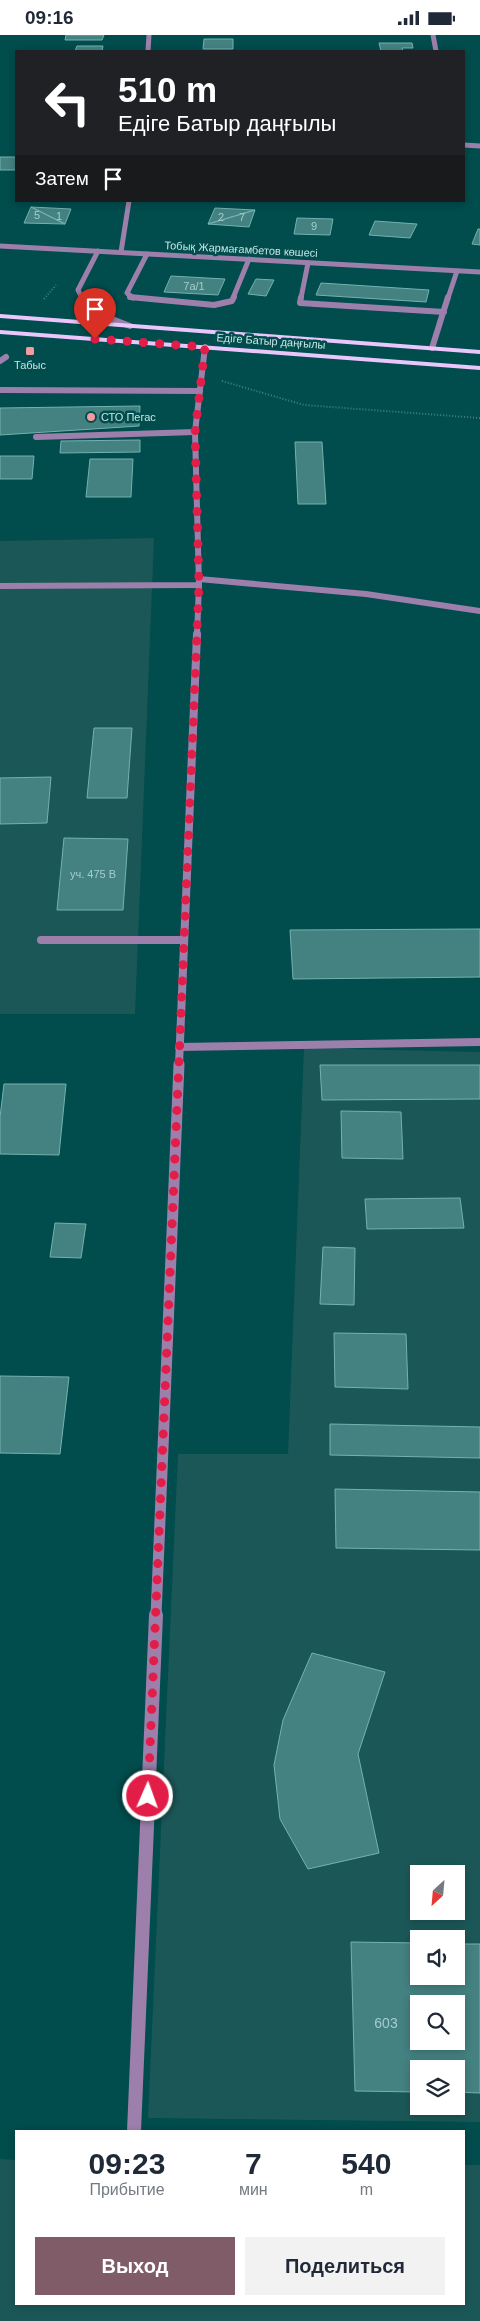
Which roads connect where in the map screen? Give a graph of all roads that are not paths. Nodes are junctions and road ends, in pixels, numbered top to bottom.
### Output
1 (149, 35) edge
2 (433, 35) edge
3 (148, 50) edge
4 (436, 50) edge
5 (465, 145) edge
6 (480, 146) edge
7 (129, 202) edge
8 (0, 246) edge
9 (98, 251) junction
10 (121, 253) junction
11 (147, 254) junction
12 (249, 259) junction
13 (308, 263) junction
14 (458, 271) junction
15 (480, 272) edge
16 (444, 312) junction
17 (0, 316) edge
18 (130, 326) junction
19 (0, 332) edge
20 (205, 347) junction
21 (432, 348) junction
22 (480, 352) edge
23 (480, 368) edge
24 (0, 390) edge
25 (200, 391) junction
26 (195, 432) junction
27 (36, 437) dead end
28 (199, 582) junction
29 (0, 586) edge
30 (480, 611) edge
31 (41, 940) dead end
32 (184, 940) junction
33 (480, 1042) edge
34 (179, 1047) junction
35 (134, 2130) edge

1 - 3 street
2 - 4 street
5 - 6 street
7 - 10 street
8 - 9 street, Тобық Жармағамбетов көшесі
9 - 10 street, Тобық Жармағамбетов көшесі
9 - 18 street
10 - 11 street, Тобық Жармағамбетов көшесі
11 - 12 street, Тобық Жармағамбетов көшесі
11 - 12 street
12 - 13 street, Тобық Жармағамбетов көшесі
13 - 14 street, Тобық Жармағамбетов көшесі
13 - 16 street
14 - 15 street, Тобық Жармағамбетов көшесі
14 - 16 street
16 - 21 street
17 - 18 main road, Едіге Батыр даңғылы
18 - 21 main road, Едіге Батыр даңғылы
19 - 20 main road, Едіге Батыр даңғылы
20 - 23 main road, Едіге Батыр даңғылы
20 - 25 street
21 - 22 main road, Едіге Батыр даңғылы
24 - 25 street
25 - 26 street
26 - 27 street
26 - 28 street
28 - 29 street
28 - 30 street
28 - 32 street
31 - 32 street
32 - 34 street
33 - 34 street
34 - 35 street

